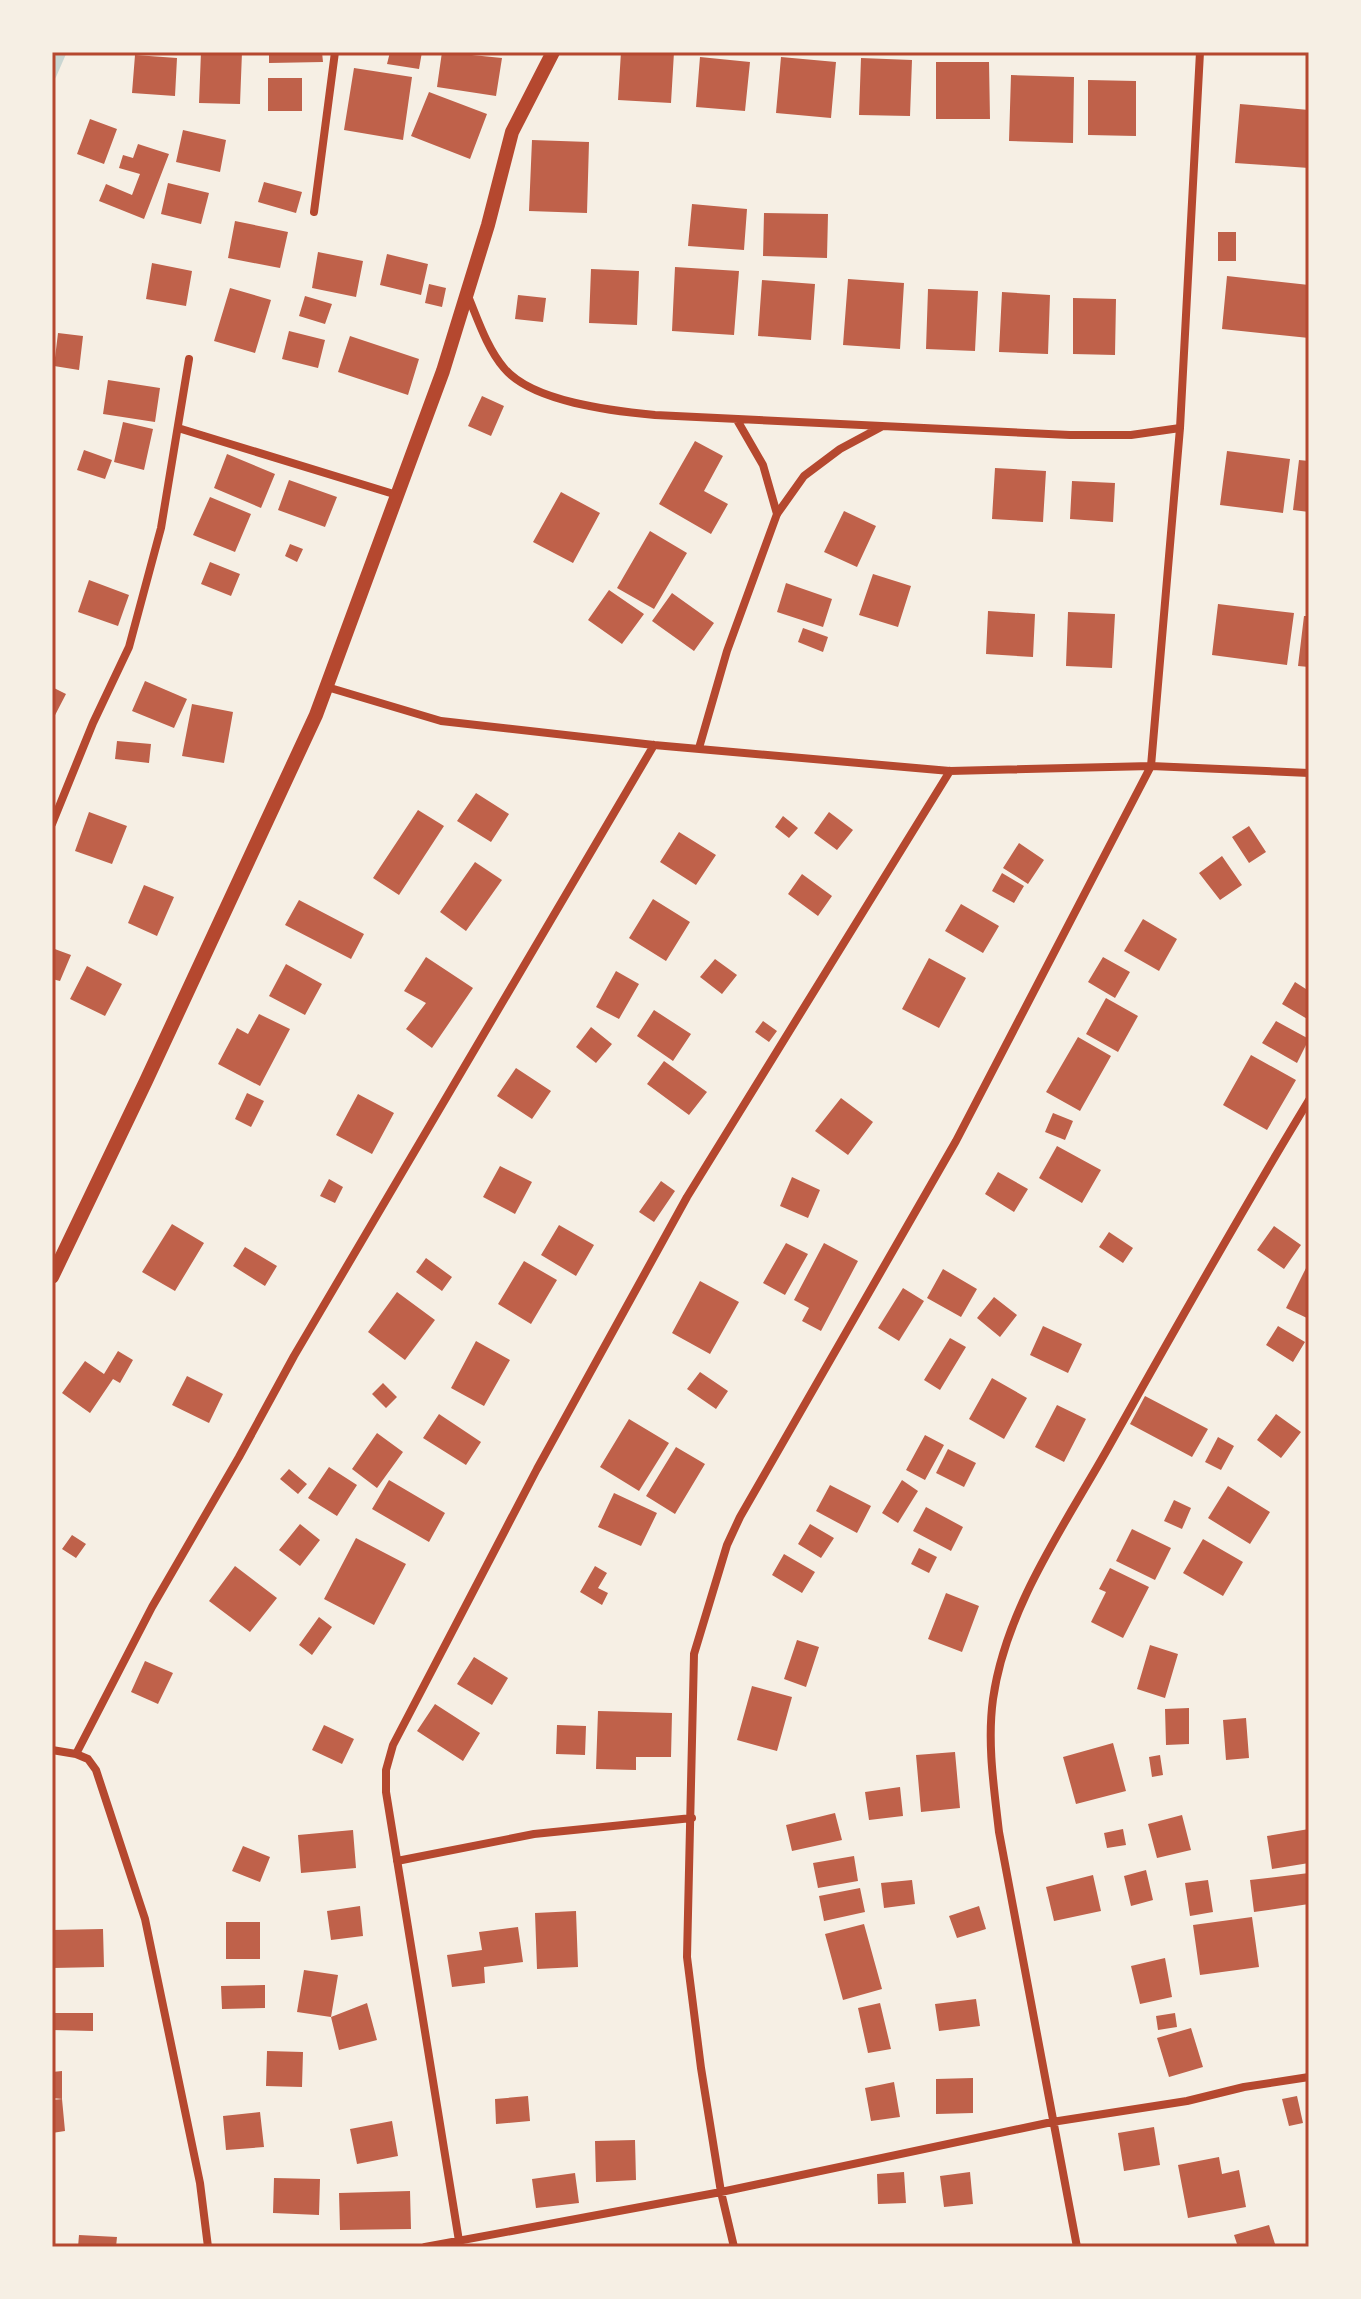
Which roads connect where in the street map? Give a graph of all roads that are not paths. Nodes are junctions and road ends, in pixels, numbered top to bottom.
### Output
1 (335, 52) edge
2 (553, 52) edge
3 (1200, 52) edge
4 (314, 212) dead end
5 (467, 295) junction
6 (189, 359) dead end
7 (737, 420) junction
8 (881, 426) junction
9 (178, 428) junction
10 (1180, 428) junction
11 (397, 495) junction
12 (777, 514) junction
13 (327, 687) junction
14 (654, 745) junction
15 (699, 748) junction
16 (1151, 766) junction
17 (950, 771) junction
18 (1309, 773) edge
19 (52, 824) edge
20 (1309, 1100) edge
21 (52, 1277) edge
22 (52, 1750) edge
23 (76, 1754) junction
24 (692, 1818) junction
25 (397, 1861) junction
26 (1309, 2077) edge
27 (1052, 2122) junction
28 (721, 2192) junction
29 (460, 2244) edge
30 (208, 2247) edge
31 (425, 2247) edge
32 (734, 2247) edge
33 (1077, 2247) edge

1 - 4 street
2 - 5 street
3 - 10 street
5 - 7 street
5 - 11 street
6 - 9 street
7 - 8 street
7 - 12 street
8 - 10 street
8 - 12 street
9 - 11 street
9 - 19 street
10 - 16 street
11 - 13 street
12 - 15 street
13 - 14 street
13 - 21 street
14 - 15 street
14 - 23 street
15 - 17 street
16 - 17 street
16 - 18 street
16 - 24 street
17 - 25 street
20 - 27 street
22 - 23 street
23 - 30 street
24 - 25 street
24 - 28 street
25 - 29 street
26 - 27 street
27 - 28 street
27 - 33 street
28 - 29 street
28 - 32 street
29 - 31 street

